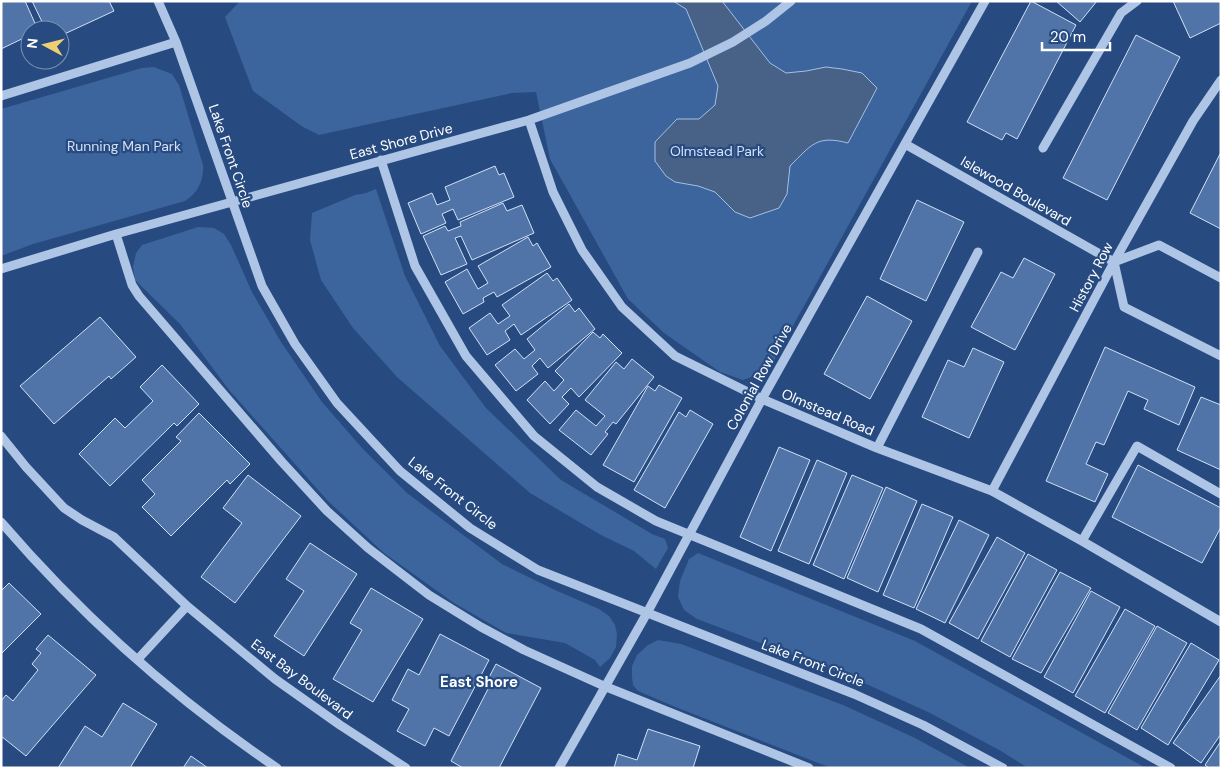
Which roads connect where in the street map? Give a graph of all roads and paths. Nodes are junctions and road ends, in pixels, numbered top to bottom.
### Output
1 (158, 1) edge
2 (791, 1) edge
3 (985, 1) edge
4 (1137, 1) edge
5 (176, 42) junction
6 (1221, 80) edge
7 (1, 96) edge
8 (529, 120) junction
9 (905, 144) junction
10 (1043, 148) dead end
11 (380, 160) junction
12 (233, 201) junction
13 (116, 234) junction
14 (978, 252) dead end
15 (1114, 262) junction
16 (1, 269) edge
17 (1221, 278) edge
18 (1221, 356) edge
19 (762, 399) junction
20 (1, 436) edge
21 (877, 448) junction
22 (992, 491) junction
23 (1221, 494) edge
24 (1, 522) edge
25 (689, 535) junction
26 (1082, 540) junction
27 (187, 606) junction
28 (647, 614) junction
29 (1221, 622) edge
30 (138, 659) junction
31 (604, 686) junction
32 (277, 768) edge
33 (406, 768) edge
34 (559, 768) edge
35 (809, 768) edge
36 (1003, 768) edge
37 (1171, 768) edge

1 - 5 street, Lake Front Circle
2 - 8 street, East Shore Drive
3 - 9 street, Colonial Row Drive
4 - 10 street
5 - 7 street
5 - 12 street, Lake Front Circle
6 - 15 street, History Row
8 - 11 street, East Shore Drive
8 - 19 street, Olmstead Road
9 - 15 street, Islewood Boulevard
9 - 19 street, Colonial Row Drive
11 - 12 street, East Shore Drive
11 - 25 street
12 - 13 street, East Shore Drive
12 - 28 street, Lake Front Circle
13 - 16 street, East Shore Drive
13 - 31 street
14 - 21 street
15 - 17 street
15 - 18 street
15 - 22 street, History Row
19 - 21 street, Olmstead Road
19 - 25 street, Colonial Row Drive
20 - 27 street, East Bay Boulevard
21 - 22 street, Olmstead Road
22 - 26 street, Olmstead Road
23 - 26 street
24 - 30 street
25 - 28 street, Colonial Row Drive
25 - 37 street
26 - 29 street, Olmstead Road
27 - 30 street
27 - 33 street, East Bay Boulevard
28 - 31 street, Colonial Row Drive
28 - 36 street, Lake Front Circle
30 - 32 street
31 - 34 street, Colonial Row Drive
31 - 35 street

